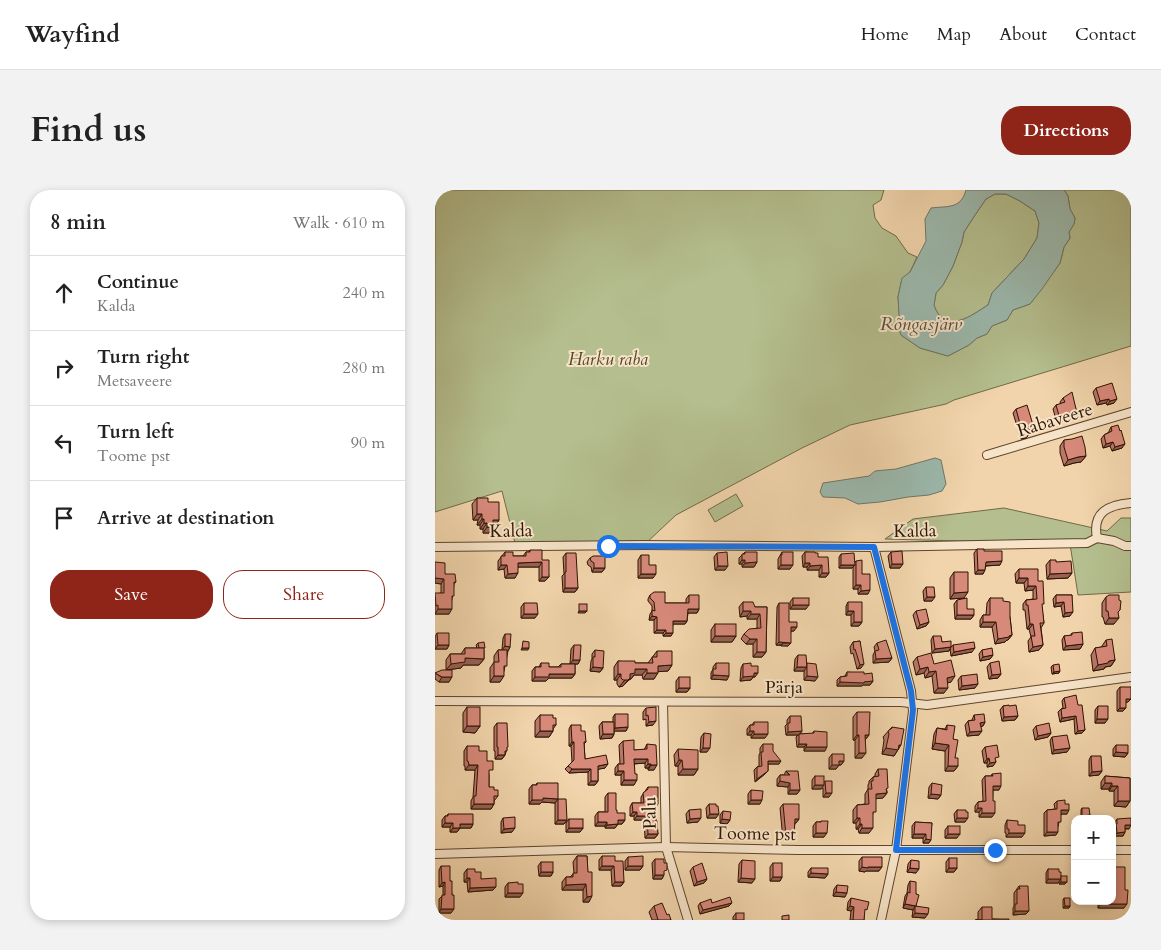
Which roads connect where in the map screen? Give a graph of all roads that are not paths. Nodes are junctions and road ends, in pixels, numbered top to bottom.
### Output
1 (1131, 412) edge
2 (987, 456) dead end
3 (1131, 503) edge
4 (1097, 538) junction
5 (1131, 546) edge
6 (435, 547) edge
7 (874, 547) junction
8 (1131, 677) edge
9 (435, 702) edge
10 (663, 702) junction
11 (913, 704) junction
12 (666, 847) junction
13 (896, 850) junction
14 (1071, 850) edge
15 (1116, 850) edge
16 (1131, 850) edge
17 (435, 854) edge
18 (688, 920) edge
19 (881, 920) edge

1 - 2 street, Rabaveere
3 - 4 street
4 - 5 street
4 - 7 street, Kalda
6 - 7 street, Kalda
7 - 11 street
8 - 11 street, Pärja
9 - 10 street, Pärja
10 - 11 street, Pärja
10 - 12 street, Palu
11 - 13 street
12 - 13 street, Toome pst
12 - 17 street, Toome pst
12 - 18 street, Palu
13 - 14 street, Toome pst
13 - 19 street
15 - 16 street

